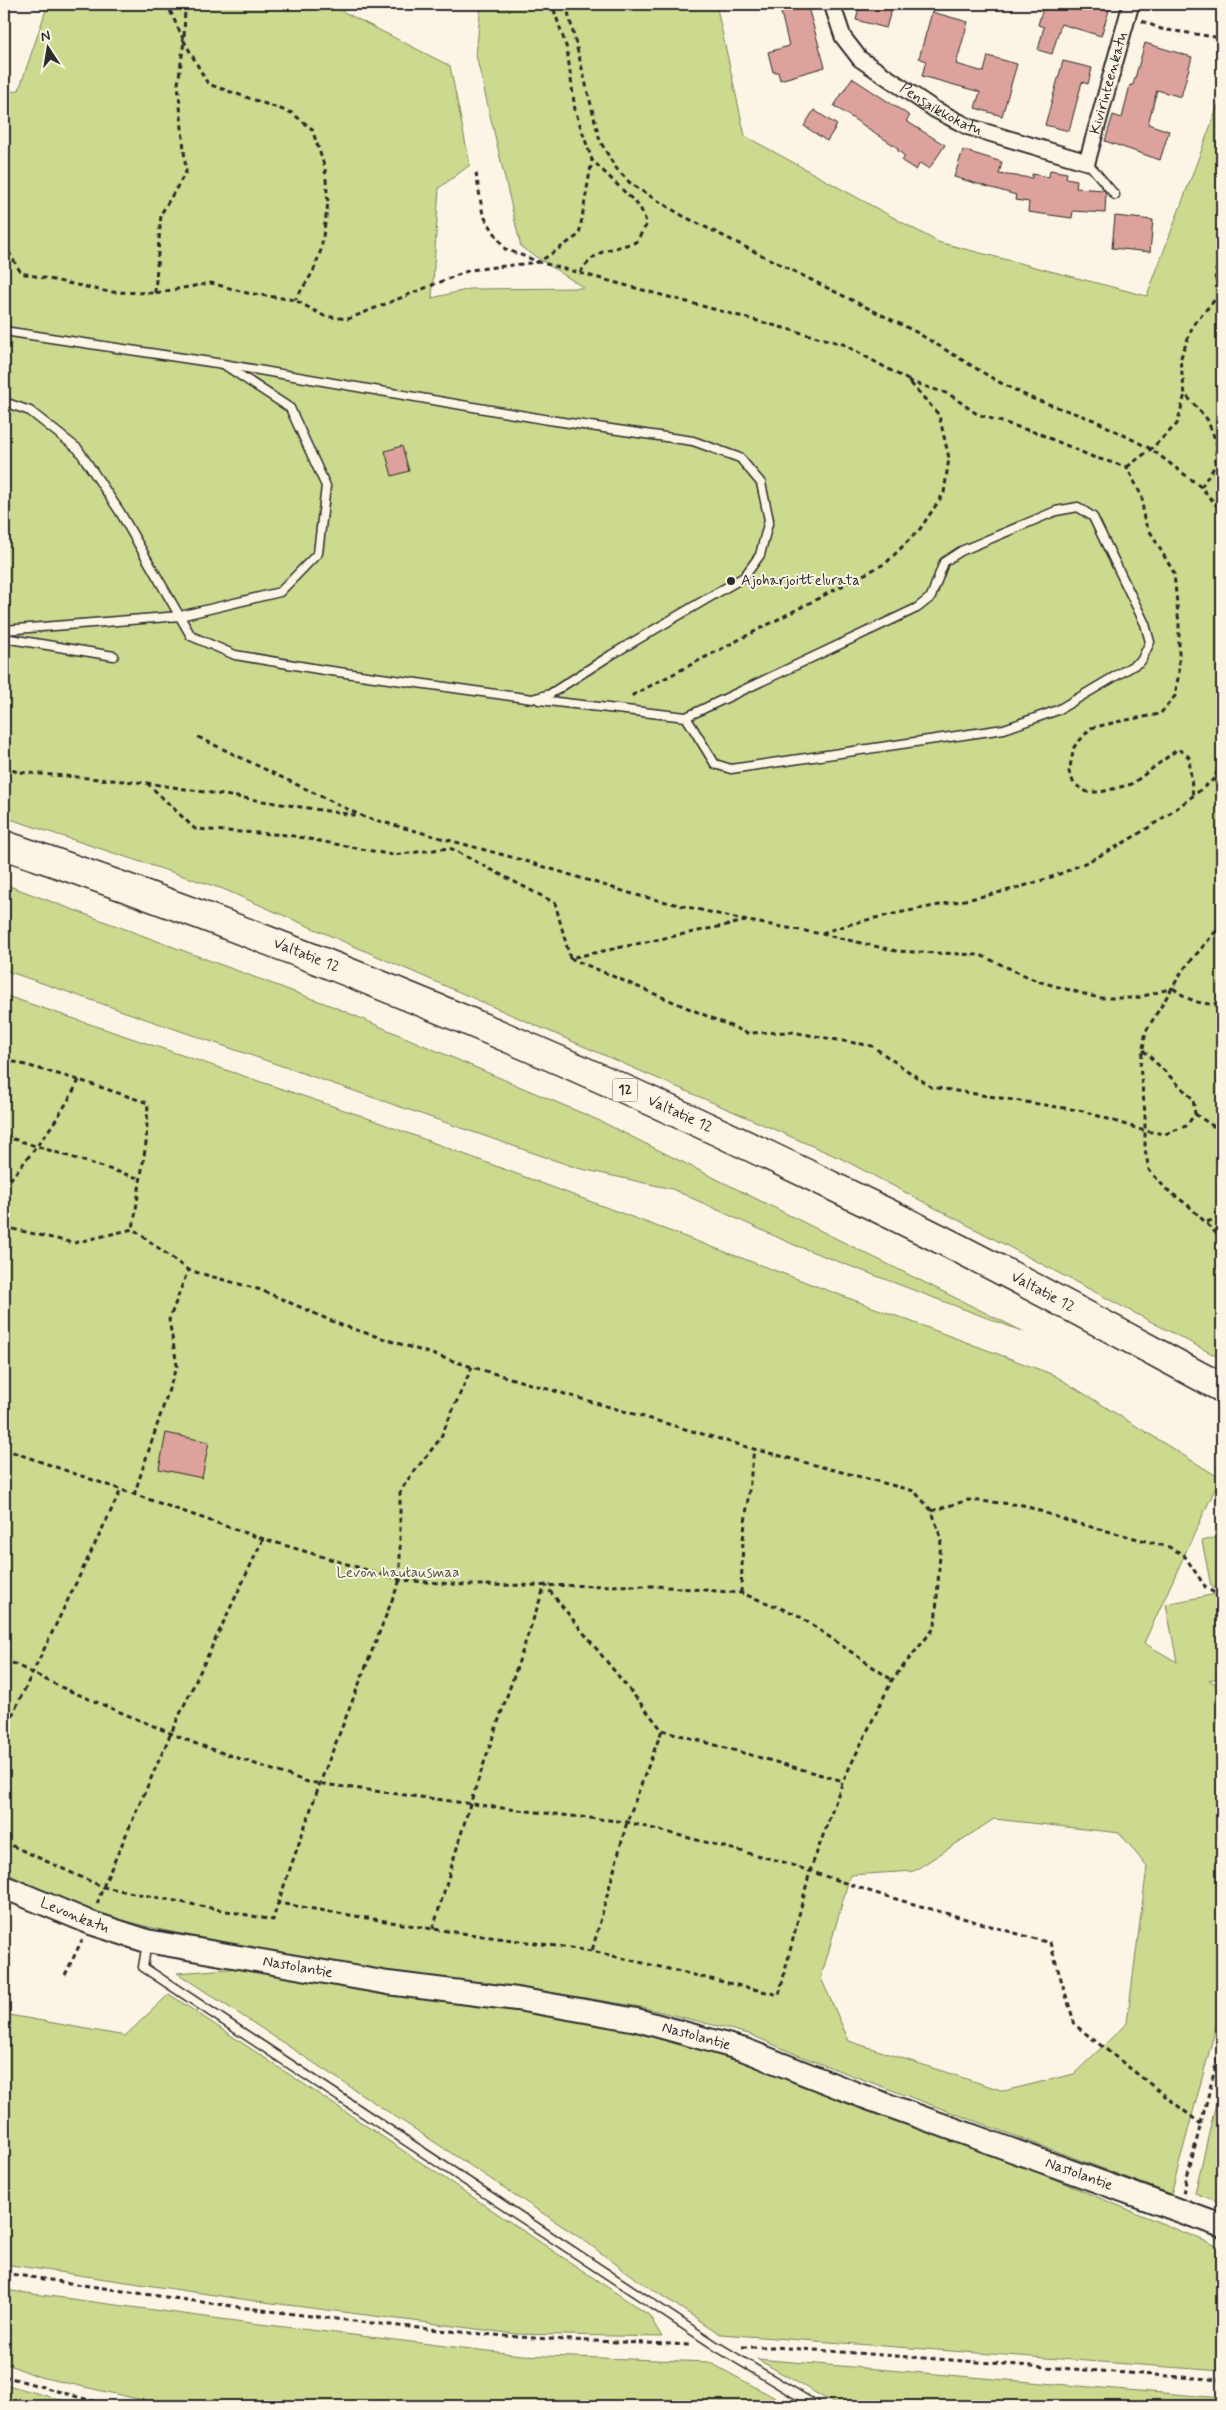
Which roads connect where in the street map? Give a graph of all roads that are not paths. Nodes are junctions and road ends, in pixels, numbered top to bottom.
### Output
1 (832, 4) edge
2 (1129, 10) edge
3 (1087, 162) junction
4 (1115, 195) dead end
5 (4, 331) edge
6 (223, 364) junction
7 (4, 402) edge
8 (180, 616) junction
9 (4, 630) edge
10 (4, 638) edge
11 (114, 656) dead end
12 (532, 699) junction
13 (686, 717) junction
14 (4, 845) edge
15 (1222, 1388) edge
16 (4, 1887) edge
17 (148, 1941) junction
18 (1222, 2226) edge
19 (816, 2406) edge

1 - 3 street, Pensaikkokatu
2 - 3 street, Kivirinteenkatu
3 - 4 lane
5 - 6 lane
6 - 8 lane
6 - 12 lane
7 - 8 lane
8 - 9 lane
8 - 12 lane
10 - 11 lane
12 - 13 lane
13 - 13 lane
14 - 15 highway, Valtatie 12 / 12
16 - 17 main road, Levonkatu
17 - 18 main road, Nastolantie
17 - 19 lane

